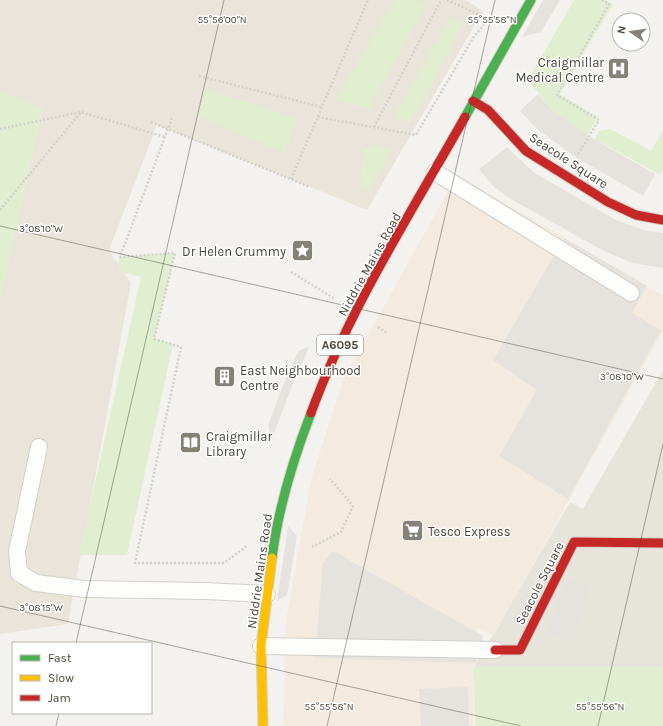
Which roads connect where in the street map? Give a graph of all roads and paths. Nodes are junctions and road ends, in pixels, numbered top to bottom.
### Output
1 (368, 0) edge
2 (441, 0) edge
3 (447, 0) edge
4 (531, 0) edge
5 (602, 0) edge
6 (493, 12) dead end
7 (488, 19) junction
8 (199, 76) dead end
9 (473, 101) junction
10 (322, 107) junction
11 (81, 112) junction
12 (318, 117) junction
13 (172, 118) dead end
14 (151, 122) dead end
15 (374, 127) junction
16 (0, 129) edge
17 (168, 129) junction
18 (165, 137) junction
19 (435, 172) junction
20 (566, 175) junction
21 (291, 179) junction
22 (310, 187) dead end
23 (0, 210) edge
24 (663, 220) edge
25 (631, 293) dead end
26 (39, 447) dead end
27 (330, 479) dead end
28 (276, 525) junction
29 (663, 542) edge
30 (312, 546) dead end
31 (268, 594) junction
32 (261, 646) junction
33 (495, 650) joint
34 (262, 726) edge

1 - 10 path
2 - 15 path
3 - 7 path
4 - 9 main road, Niddrie Mains Road / A6095
5 - 20 path
6 - 7 path
7 - 15 path
8 - 10 path
9 - 19 main road, Niddrie Mains Road / A6095
9 - 20 main road, Seacole Square
10 - 12 path
11 - 16 path
11 - 18 path
11 - 23 path
12 - 15 path
12 - 21 path
13 - 17 path
14 - 17 path
17 - 18 path
17 - 21 path
18 - 28 path
19 - 25 lane
19 - 28 main road, Niddrie Mains Road / A6095
20 - 24 main road, Seacole Square
21 - 22 path
26 - 31 lane
27 - 30 path
28 - 31 main road, Niddrie Mains Road / A6095
29 - 33 main road, Seacole Square
31 - 32 main road, Niddrie Mains Road / A6095
32 - 33 lane
32 - 34 main road, Niddrie Mains Road / A6095

